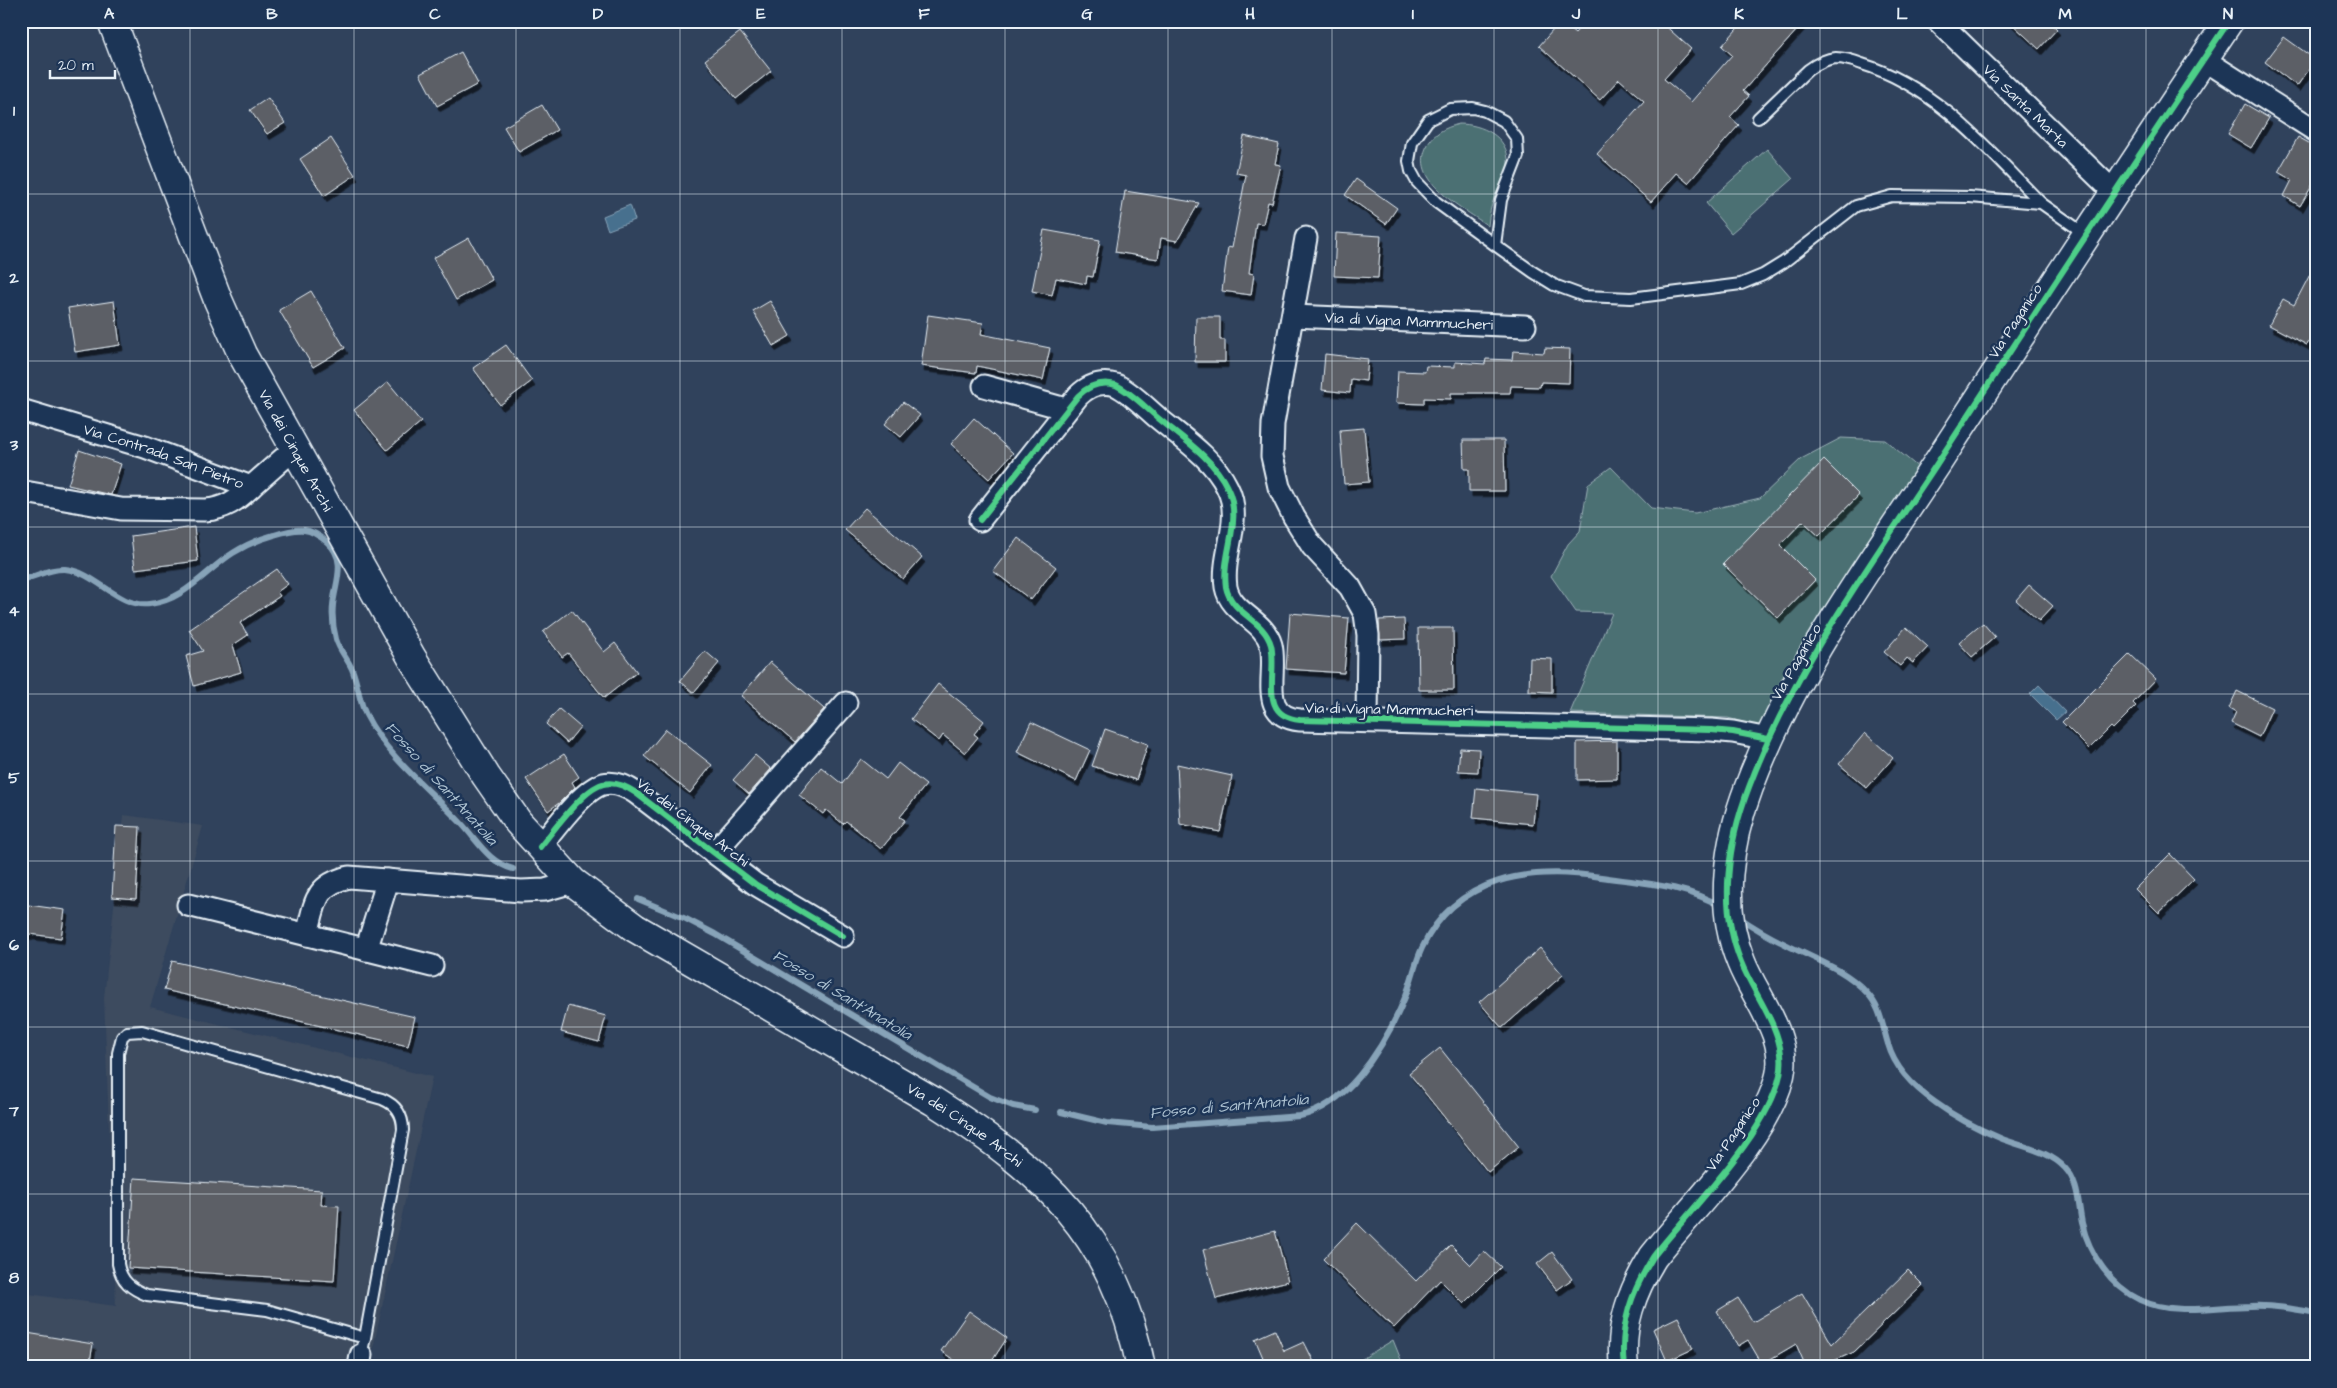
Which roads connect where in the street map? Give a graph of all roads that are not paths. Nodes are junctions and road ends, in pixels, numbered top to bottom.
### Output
1 (112, 21) edge
2 (1938, 21) edge
3 (2229, 21) edge
4 (2203, 59) junction
5 (1758, 118) dead end
6 (2316, 131) edge
7 (2114, 192) junction
8 (2041, 203) junction
9 (2086, 234) junction
10 (1306, 238) dead end
11 (1495, 245) junction
12 (1293, 316) junction
13 (1526, 326) dead end
14 (984, 386) dead end
15 (1066, 409) junction
16 (21, 410) edge
17 (294, 449) junction
18 (251, 487) junction
19 (25, 492) dead end
20 (980, 520) dead end
21 (846, 703) dead end
22 (1367, 720) junction
23 (1768, 739) junction
24 (540, 847) junction
25 (714, 853) junction
26 (388, 880) junction
27 (573, 882) junction
28 (188, 905) dead end
29 (308, 935) junction
30 (843, 936) dead end
31 (366, 950) junction
32 (432, 966) dead end
33 (362, 1353) edge
34 (1141, 1367) edge
35 (1624, 1367) edge

1 - 17 main road, Via dei Cinque Archi
2 - 7 street, Via Santa Marta
3 - 4 main road, Via Paganico
4 - 6 street
4 - 7 main road, Via Paganico
5 - 8 lane
7 - 9 main road, Via Paganico
8 - 9 lane
8 - 11 lane
9 - 23 main road, Via Paganico
10 - 12 street, Via di Vigna Mammucheri
11 - 11 lane
12 - 13 street, Via di Vigna Mammucheri
12 - 22 street, Via di Vigna Mammucheri
14 - 15 street
15 - 20 street, Via di Vigna Mammucheri
15 - 22 street, Via di Vigna Mammucheri
16 - 18 street, Via Contrada San Pietro
17 - 18 street, Via Contrada San Pietro
17 - 24 main road, Via dei Cinque Archi
18 - 19 street
21 - 25 street, Via dei Cinque Archi
22 - 23 street, Via di Vigna Mammucheri
23 - 35 main road, Via Paganico
24 - 25 street, Via dei Cinque Archi
24 - 27 main road, Via dei Cinque Archi
25 - 30 street, Via dei Cinque Archi
26 - 27 street
26 - 29 street
26 - 31 street
27 - 34 main road, Via dei Cinque Archi
28 - 29 street
29 - 31 street
31 - 32 street
33 - 33 lane

